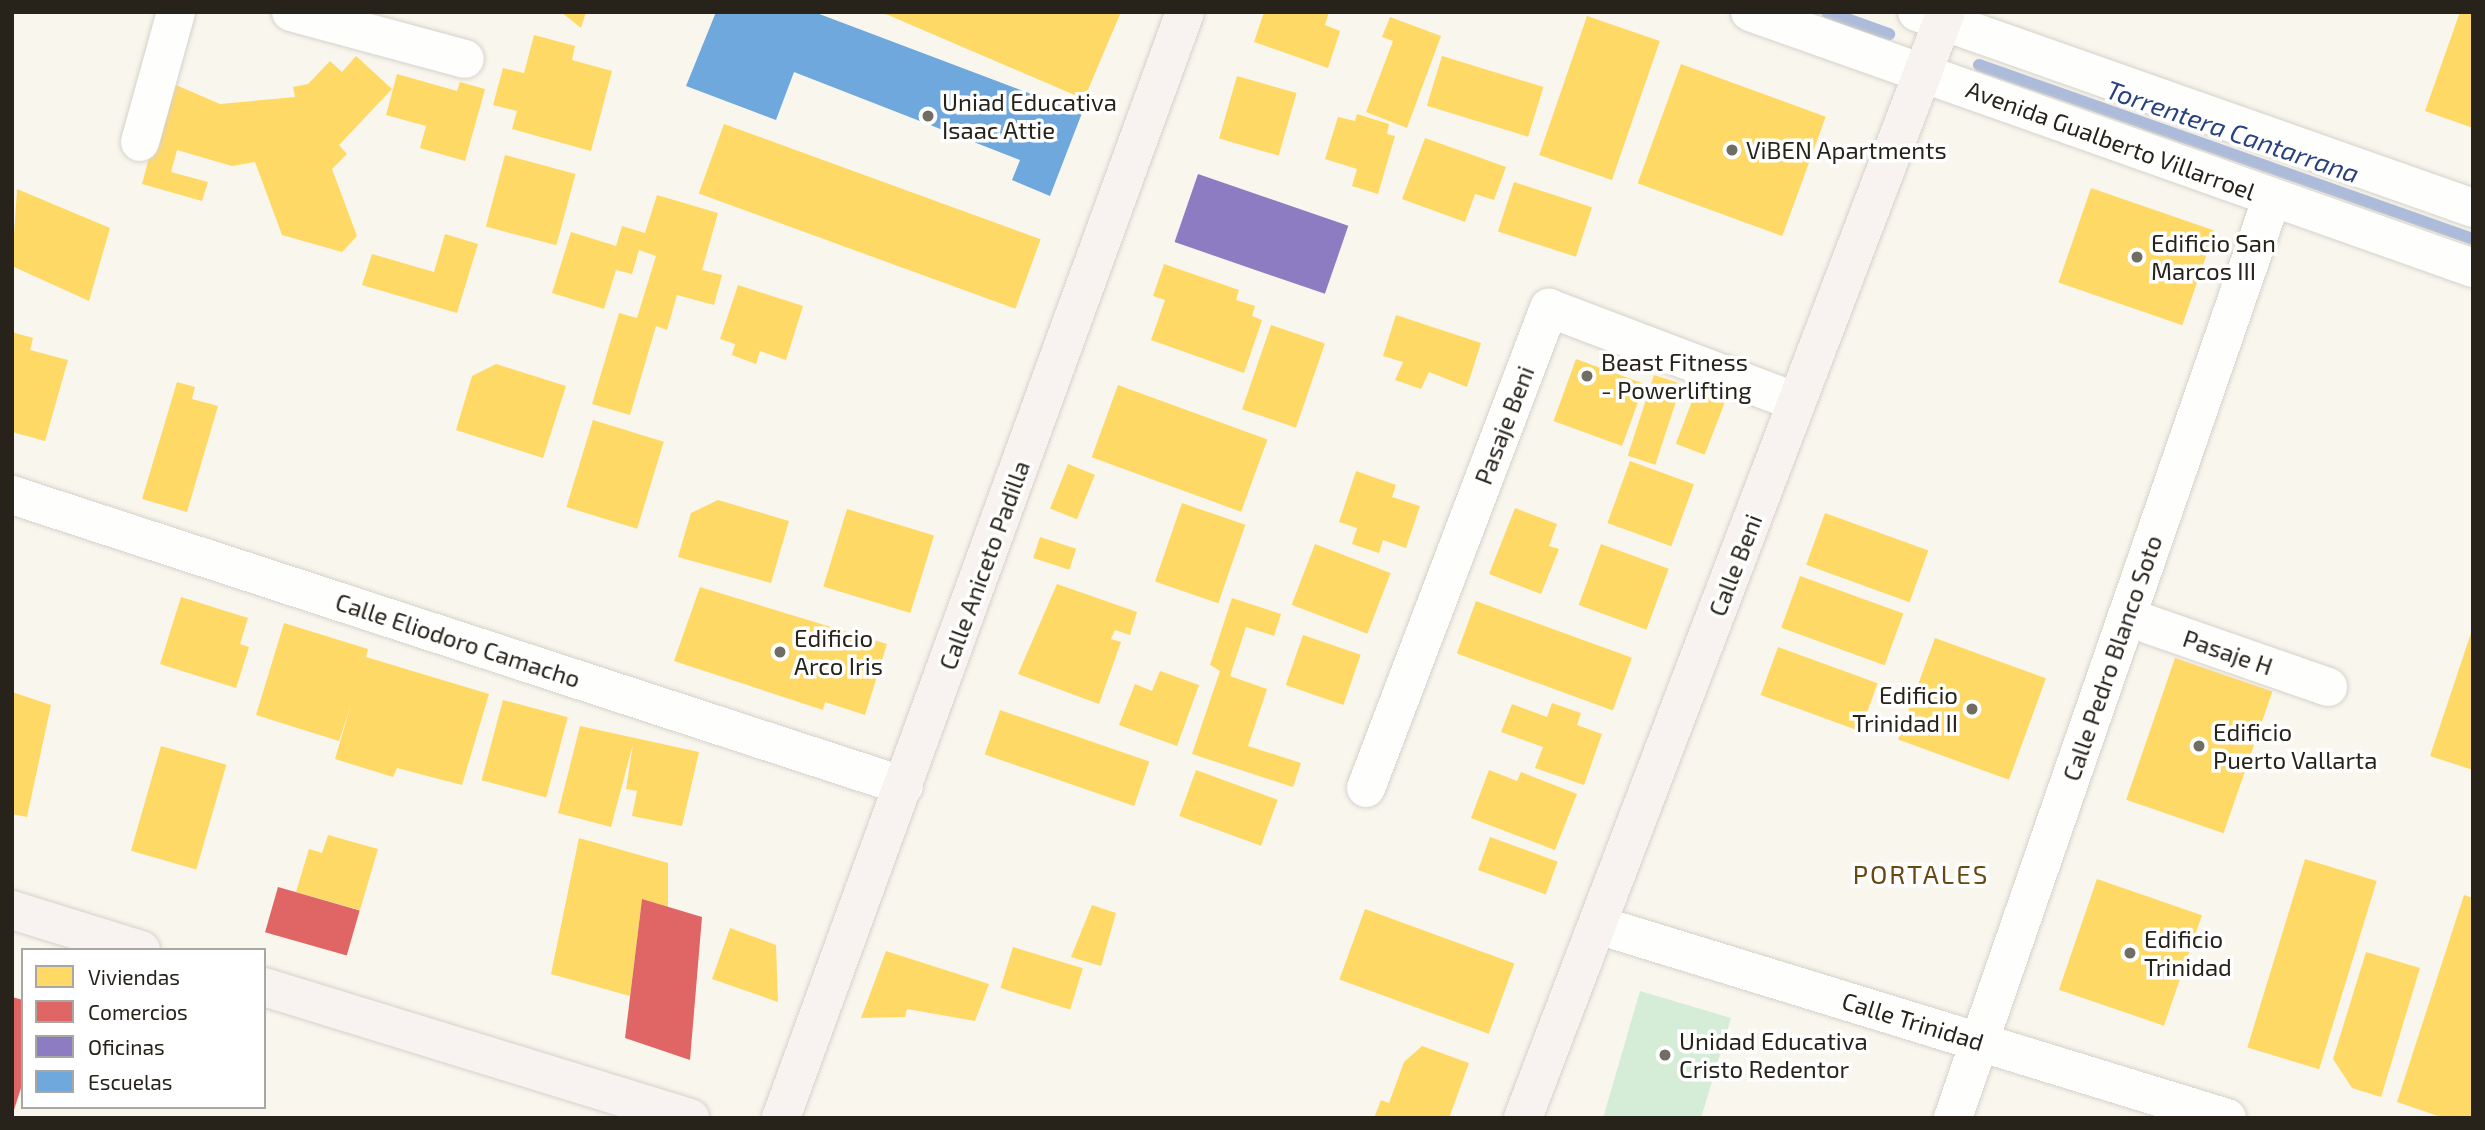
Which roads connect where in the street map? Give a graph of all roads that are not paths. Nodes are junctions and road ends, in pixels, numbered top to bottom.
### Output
1 (176, 12) edge
2 (291, 12) edge
3 (1185, 12) edge
4 (1750, 12) edge
5 (1935, 15) edge
6 (465, 59) dead end
7 (1922, 73) junction
8 (139, 142) dead end
9 (2272, 198) junction
10 (2473, 208) edge
11 (2473, 268) edge
12 (1796, 402) junction
13 (12, 495) edge
14 (2127, 617) junction
15 (2328, 687) dead end
16 (904, 786) junction
17 (1366, 789) dead end
18 (12, 910) edge
19 (1598, 925) junction
20 (135, 948) edge
21 (266, 989) edge
22 (1980, 1041) junction
23 (690, 1118) edge
24 (781, 1118) edge
25 (1523, 1118) edge
26 (1953, 1118) edge
27 (2227, 1118) edge

1 - 8 street
2 - 6 street
3 - 16 main road, Calle Aniceto Padilla
4 - 7 street, Avenida Gualberto Villarroel
5 - 7 main road, Calle Beni
5 - 10 street
7 - 9 street, Avenida Gualberto Villarroel
7 - 12 main road, Calle Beni
9 - 11 street, Avenida Gualberto Villarroel
9 - 14 street, Calle Pedro Blanco Soto
12 - 17 street, Pasaje Beni
12 - 19 main road, Calle Beni
13 - 16 street, Calle Eliodoro Camacho
14 - 15 street, Pasaje H
14 - 22 street, Calle Pedro Blanco Soto
16 - 24 main road, Calle Aniceto Padilla
18 - 20 main road
19 - 22 street, Calle Trinidad
19 - 25 main road, Calle Beni
21 - 23 main road
22 - 26 street, Calle Pedro Blanco Soto
22 - 27 street, Calle Trinidad

